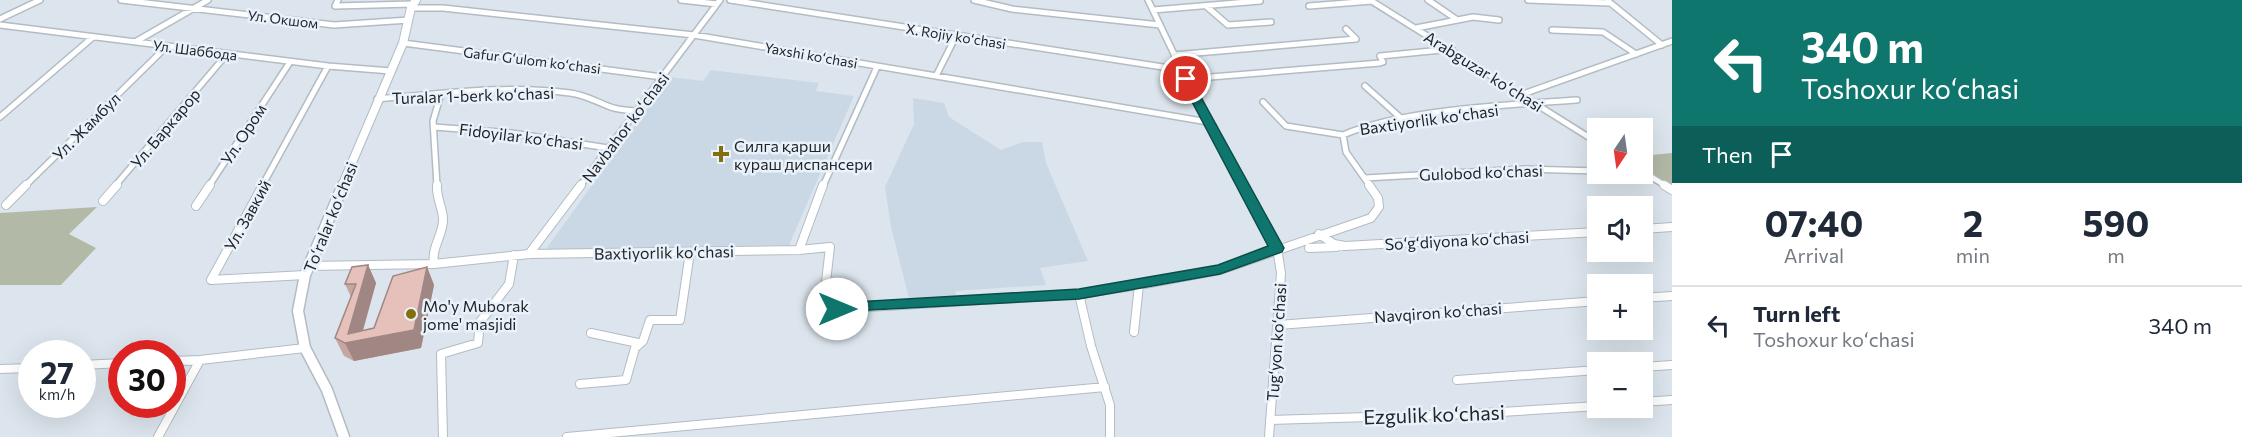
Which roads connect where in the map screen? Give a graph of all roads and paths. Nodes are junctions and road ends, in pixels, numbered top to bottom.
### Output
1 (40, 0) edge
2 (121, 0) edge
3 (208, 0) edge
4 (339, 0) edge
5 (681, 0) edge
6 (730, 0) edge
7 (974, 0) edge
8 (979, 0) edge
9 (1148, 0) edge
10 (1428, 0) edge
11 (1528, 0) edge
12 (1260, 1) edge
13 (1371, 1) edge
14 (719, 2) edge
15 (1609, 2) edge
16 (413, 4) edge
17 (1206, 6) junction
18 (1309, 6) dead end
19 (194, 8) junction
20 (1153, 10) junction
21 (1, 17) edge
22 (1456, 19) junction
23 (408, 20) junction
24 (1499, 20) dead end
25 (1272, 22) dead end
26 (0, 25) edge
27 (1160, 25) junction
28 (1416, 28) junction
29 (1346, 29) dead end
30 (1552, 30) dead end
31 (694, 36) junction
32 (956, 36) junction
33 (93, 37) junction
34 (1672, 41) edge
35 (135, 42) junction
36 (403, 43) junction
37 (1662, 45) junction
38 (166, 47) junction
39 (1452, 50) junction
40 (226, 54) junction
41 (1636, 54) junction
42 (1174, 55) junction
43 (290, 62) junction
44 (328, 66) junction
45 (877, 67) junction
46 (1182, 70) junction
47 (391, 71) junction
48 (936, 76) junction
49 (662, 77) junction
50 (1186, 79) junction
51 (1365, 86) dead end
52 (441, 94) junction
53 (1523, 94) junction
54 (377, 99) junction
55 (1577, 100) dead end
56 (1263, 102) dead end
57 (1540, 105) junction
58 (635, 111) junction
59 (0, 117) edge
60 (1402, 119) junction
61 (1208, 122) junction
62 (434, 127) junction
63 (1343, 135) junction
64 (1587, 136) edge
65 (608, 148) junction
66 (1587, 171) edge
67 (1365, 178) junction
68 (1653, 178) edge
69 (1672, 190) edge
70 (103, 201) dead end
71 (6, 205) dead end
72 (196, 206) dead end
73 (1672, 227) edge
74 (1653, 228) edge
75 (1587, 233) edge
76 (1319, 234) junction
77 (1345, 246) junction
78 (1277, 248) junction
79 (1309, 248) dead end
80 (799, 250) junction
81 (690, 252) junction
82 (529, 254) junction
83 (514, 255) junction
84 (434, 264) junction
85 (307, 270) junction
86 (1139, 285) junction
87 (1079, 294) junction
88 (1672, 296) edge
89 (1653, 297) edge
90 (1587, 302) edge
91 (1278, 325) junction
92 (1134, 332) dead end
93 (591, 333) dead end
94 (638, 343) junction
95 (305, 348) junction
96 (186, 360) edge
97 (200, 360) junction
98 (1672, 365) edge
99 (1653, 366) edge
100 (18, 368) edge
101 (0, 369) edge
102 (1587, 371) edge
103 (1457, 380) dead end
104 (580, 384) dead end
105 (1105, 387) junction
106 (1672, 400) edge
107 (1653, 401) edge
108 (1587, 406) edge
109 (1270, 420) junction
110 (158, 437) edge
111 (344, 437) edge
112 (443, 437) edge
113 (567, 437) edge
114 (1110, 437) edge
115 (1269, 437) edge

1 - 21 street
2 - 19 street, Ул. Окшом
3 - 19 street
4 - 16 street, Yaxshi koʻchasi
5 - 14 street
6 - 32 street, X. Rojiy koʻchasi
7 - 8 street
8 - 27 street
9 - 20 street
10 - 22 street
11 - 15 street
12 - 17 street
13 - 18 street
13 - 28 street, Arabguzar koʻchasi
14 - 31 street, Navbahor koʻchasi
15 - 37 street
16 - 23 main road, Toʻralar koʻchasi
16 - 31 street, Yaxshi koʻchasi
17 - 20 street
17 - 25 street
19 - 23 street, Ул. Окшом
19 - 35 street
20 - 27 street
22 - 24 street
22 - 28 street
23 - 36 main road, Toʻralar koʻchasi
26 - 33 street, Ул. Шаббода
27 - 42 street
28 - 39 street, Arabguzar koʻchasi
29 - 42 street
30 - 41 street
31 - 45 street, Yaxshi koʻchasi
31 - 49 street, Navbahor koʻchasi
32 - 46 street, X. Rojiy koʻchasi
32 - 48 street
33 - 35 street, Ул. Шаббода
33 - 59 street
34 - 37 street
35 - 38 street, Ул. Шаббода
36 - 47 main road, Toʻralar koʻchasi
36 - 49 street, Gafur Gʻulom koʻchasi
37 - 41 street
38 - 40 street, Ул. Шаббода
38 - 71 street, Ул. Жамбул
39 - 50 street
39 - 53 street, Arabguzar koʻchasi
40 - 43 street, Ул. Шаббода
40 - 70 street, Ул. Баркарор
41 - 53 street
42 - 46 street
43 - 44 street, Ул. Шаббода
43 - 72 street, Ул. Ором
44 - 47 street, Ул. Шаббода
44 - 85 street, Ул. Завкий
45 - 48 street, Yaxshi koʻchasi
45 - 80 street
46 - 50 street
47 - 54 main road, Toʻralar koʻchasi
48 - 61 street, Yaxshi koʻchasi
49 - 58 street, Navbahor koʻchasi
50 - 61 street
51 - 60 street
52 - 54 street, Turalar 1-berk koʻchasi
52 - 58 street, Turalar 1-berk koʻchasi
52 - 62 street, Fidoyilar koʻchasi
53 - 57 street, Arabguzar koʻchasi
54 - 85 main road, Toʻralar koʻchasi
55 - 57 street, Baxtiyorlik koʻchasi
56 - 63 street
57 - 60 street, Baxtiyorlik koʻchasi
57 - 64 street, Arabguzar koʻchasi
58 - 65 street, Navbahor koʻchasi
60 - 63 street, Baxtiyorlik koʻchasi
61 - 78 street
62 - 65 street, Fidoyilar koʻchasi
62 - 84 street, Fidoyilar koʻchasi
63 - 67 street, Baxtiyorlik koʻchasi
65 - 82 street, Navbahor koʻchasi
66 - 67 street, Gulobod koʻchasi
67 - 76 street, Baxtiyorlik koʻchasi
68 - 69 street
73 - 74 street
75 - 77 street, Soʻgʻdiyona koʻchasi
76 - 77 street, Soʻgʻdiyona koʻchasi
76 - 78 street, Baxtiyorlik koʻchasi
77 - 79 street
78 - 86 street, Baxtiyorlik koʻchasi
78 - 91 street, Tugʻyon koʻchasi
80 - 81 street, Baxtiyorlik koʻchasi
80 - 87 street, Baxtiyorlik koʻchasi
81 - 82 street, Baxtiyorlik koʻchasi
81 - 94 street
82 - 83 street
83 - 84 street
83 - 112 street
84 - 85 street
85 - 95 main road, Toʻralar koʻchasi
86 - 87 street, Baxtiyorlik koʻchasi
86 - 92 street
87 - 105 street
88 - 89 street
90 - 91 street, Navqiron koʻchasi
91 - 109 street, Tugʻyon koʻchasi
93 - 94 street
94 - 104 street
95 - 97 street
95 - 111 main road, Toʻralar koʻchasi
96 - 97 street
97 - 110 street
98 - 99 street
100 - 101 street
102 - 103 street
105 - 113 street
105 - 114 street
106 - 107 street
108 - 109 street, Ezgulik koʻchasi
109 - 115 street, Tugʻyon koʻchasi

